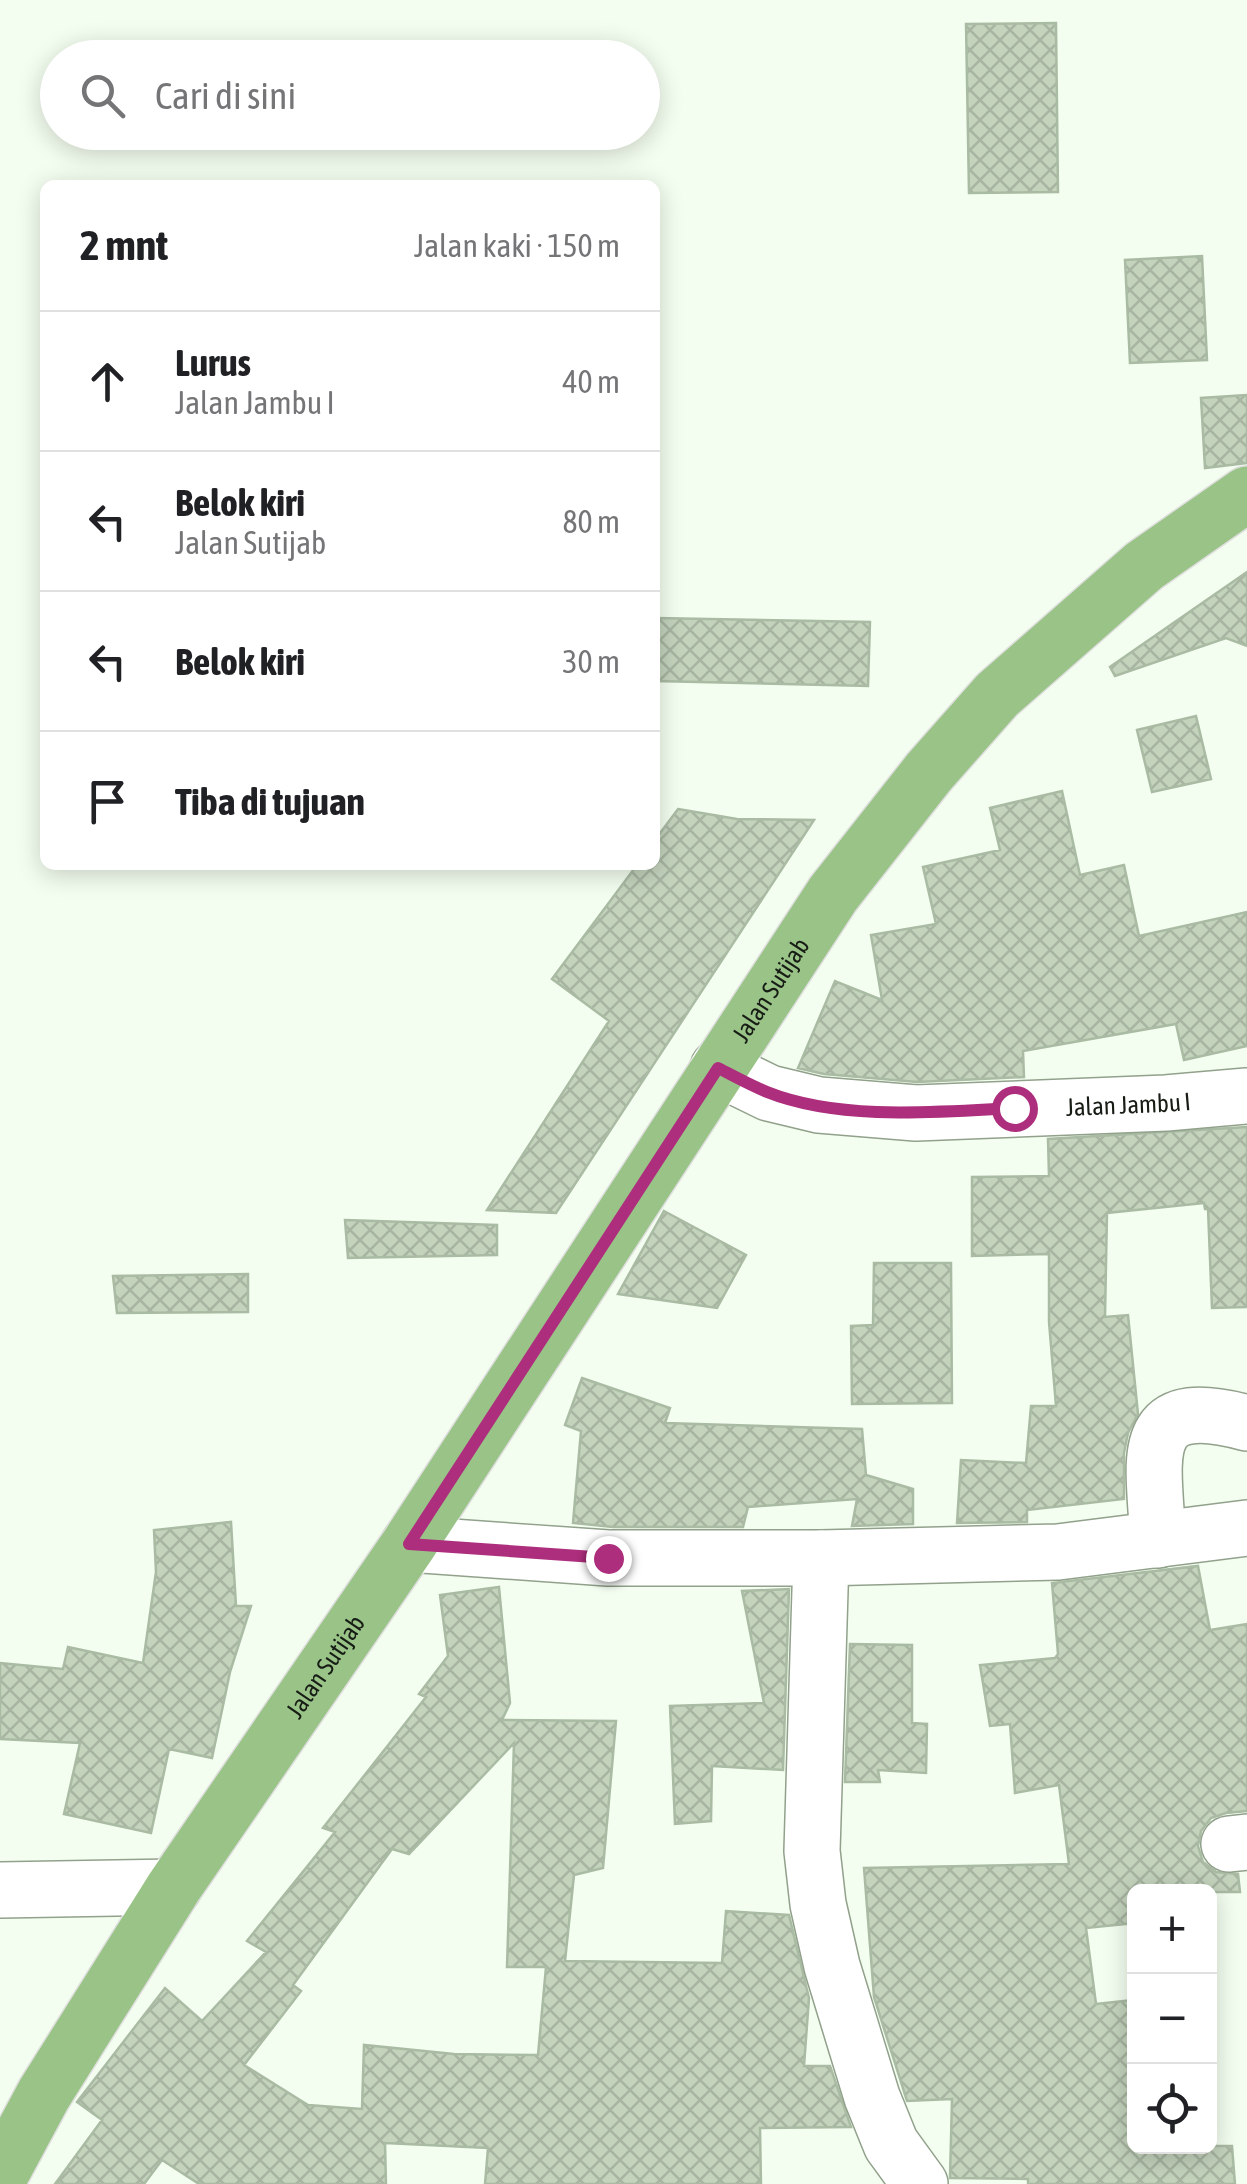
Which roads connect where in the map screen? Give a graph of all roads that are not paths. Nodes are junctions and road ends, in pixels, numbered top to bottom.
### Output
1 (1247, 494) edge
2 (718, 1068) junction
3 (1247, 1096) edge
4 (1247, 1423) edge
5 (1247, 1528) edge
6 (1158, 1540) junction
7 (409, 1544) junction
8 (822, 1558) junction
9 (174, 1887) junction
10 (0, 1890) edge
11 (0, 2176) edge
12 (920, 2184) edge

1 - 2 main road, Jalan Sutijab
2 - 3 street, Jalan Jambu I
2 - 7 main road, Jalan Sutijab
4 - 6 street
5 - 6 street
6 - 8 street
7 - 8 street
7 - 9 main road, Jalan Sutijab
8 - 12 street
9 - 10 street
9 - 11 main road, Jalan Sutijab

